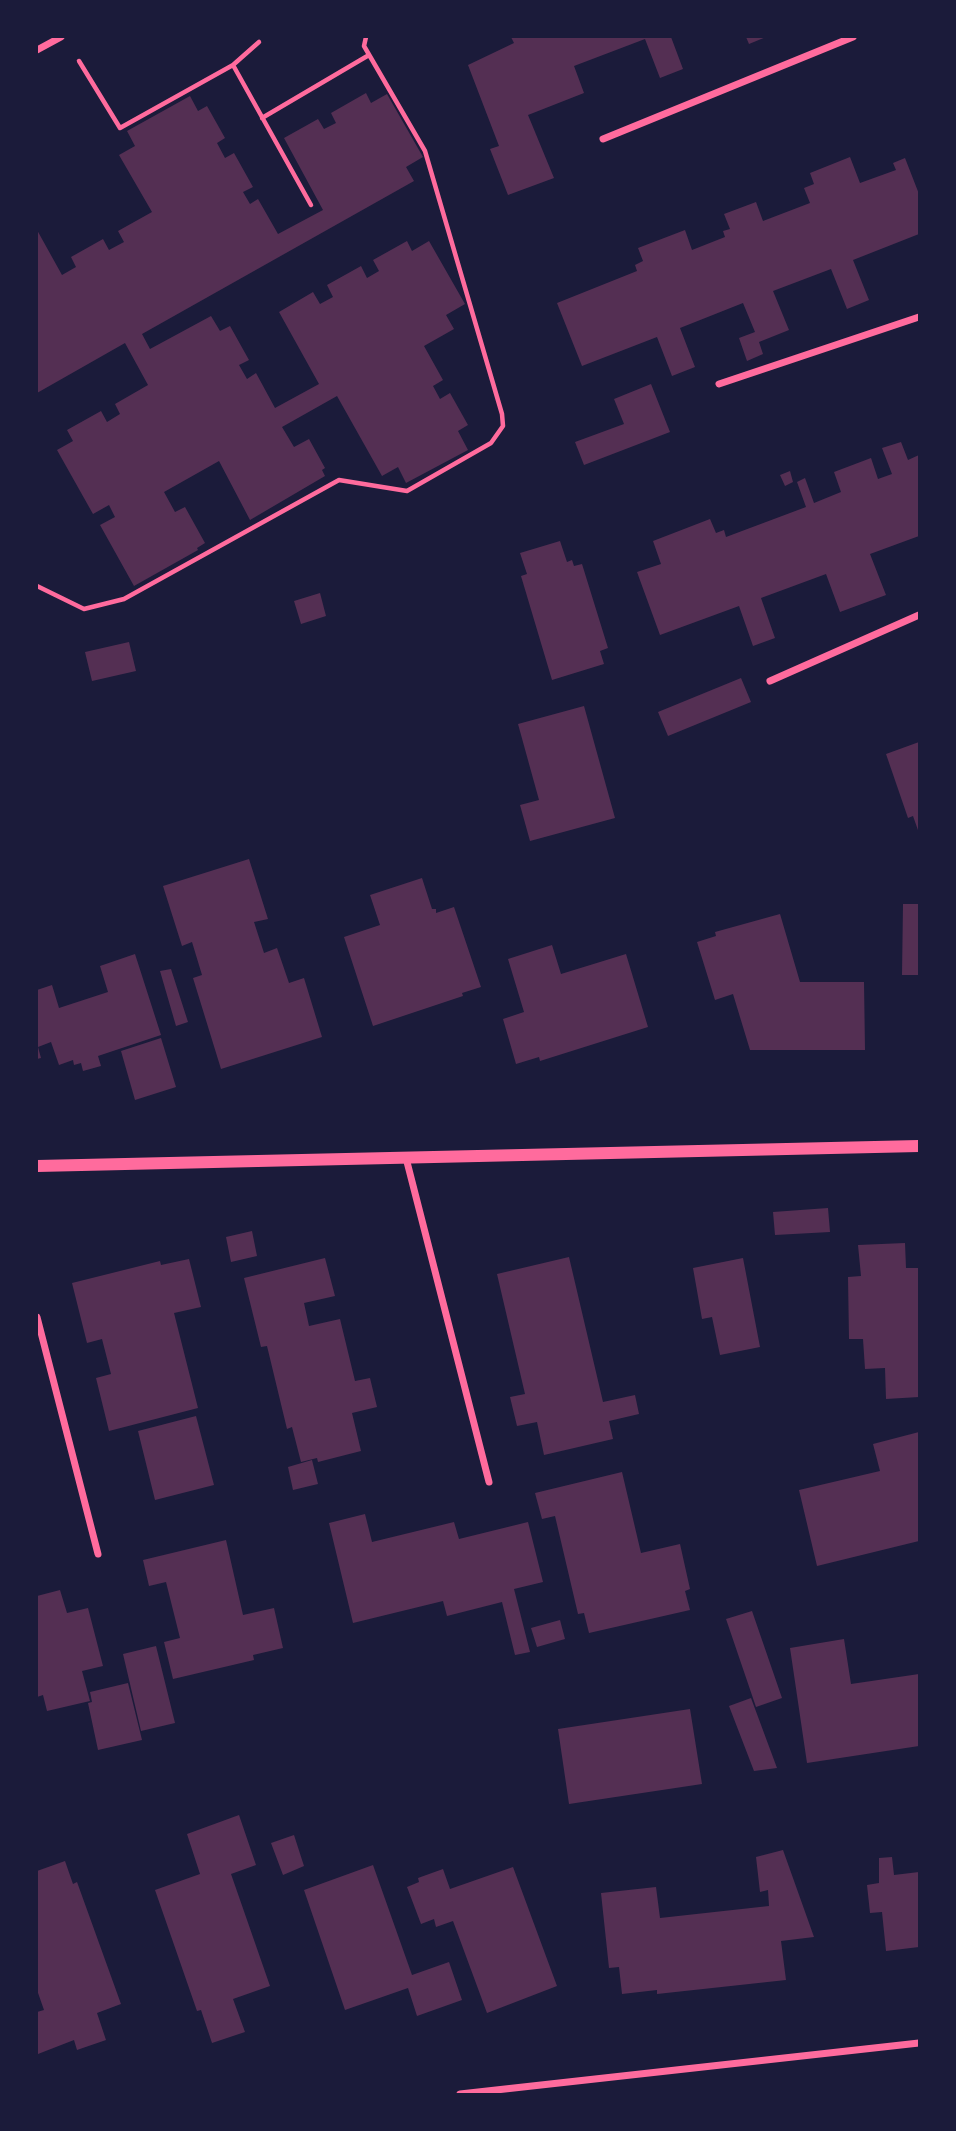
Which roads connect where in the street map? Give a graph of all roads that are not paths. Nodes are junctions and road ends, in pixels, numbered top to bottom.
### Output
1 (61, 37) edge
2 (853, 37) edge
3 (37, 50) edge
4 (603, 139) dead end
5 (919, 317) edge
6 (719, 384) dead end
7 (919, 615) edge
8 (770, 681) dead end
9 (919, 1146) edge
10 (406, 1158) junction
11 (37, 1166) edge
12 (37, 1317) edge
13 (489, 1482) dead end
14 (98, 1554) dead end
15 (919, 2043) edge
16 (460, 2094) edge

1 - 3 street
2 - 4 street
5 - 6 street
7 - 8 street
9 - 10 street
10 - 11 street
10 - 13 street
12 - 14 street
15 - 16 street

